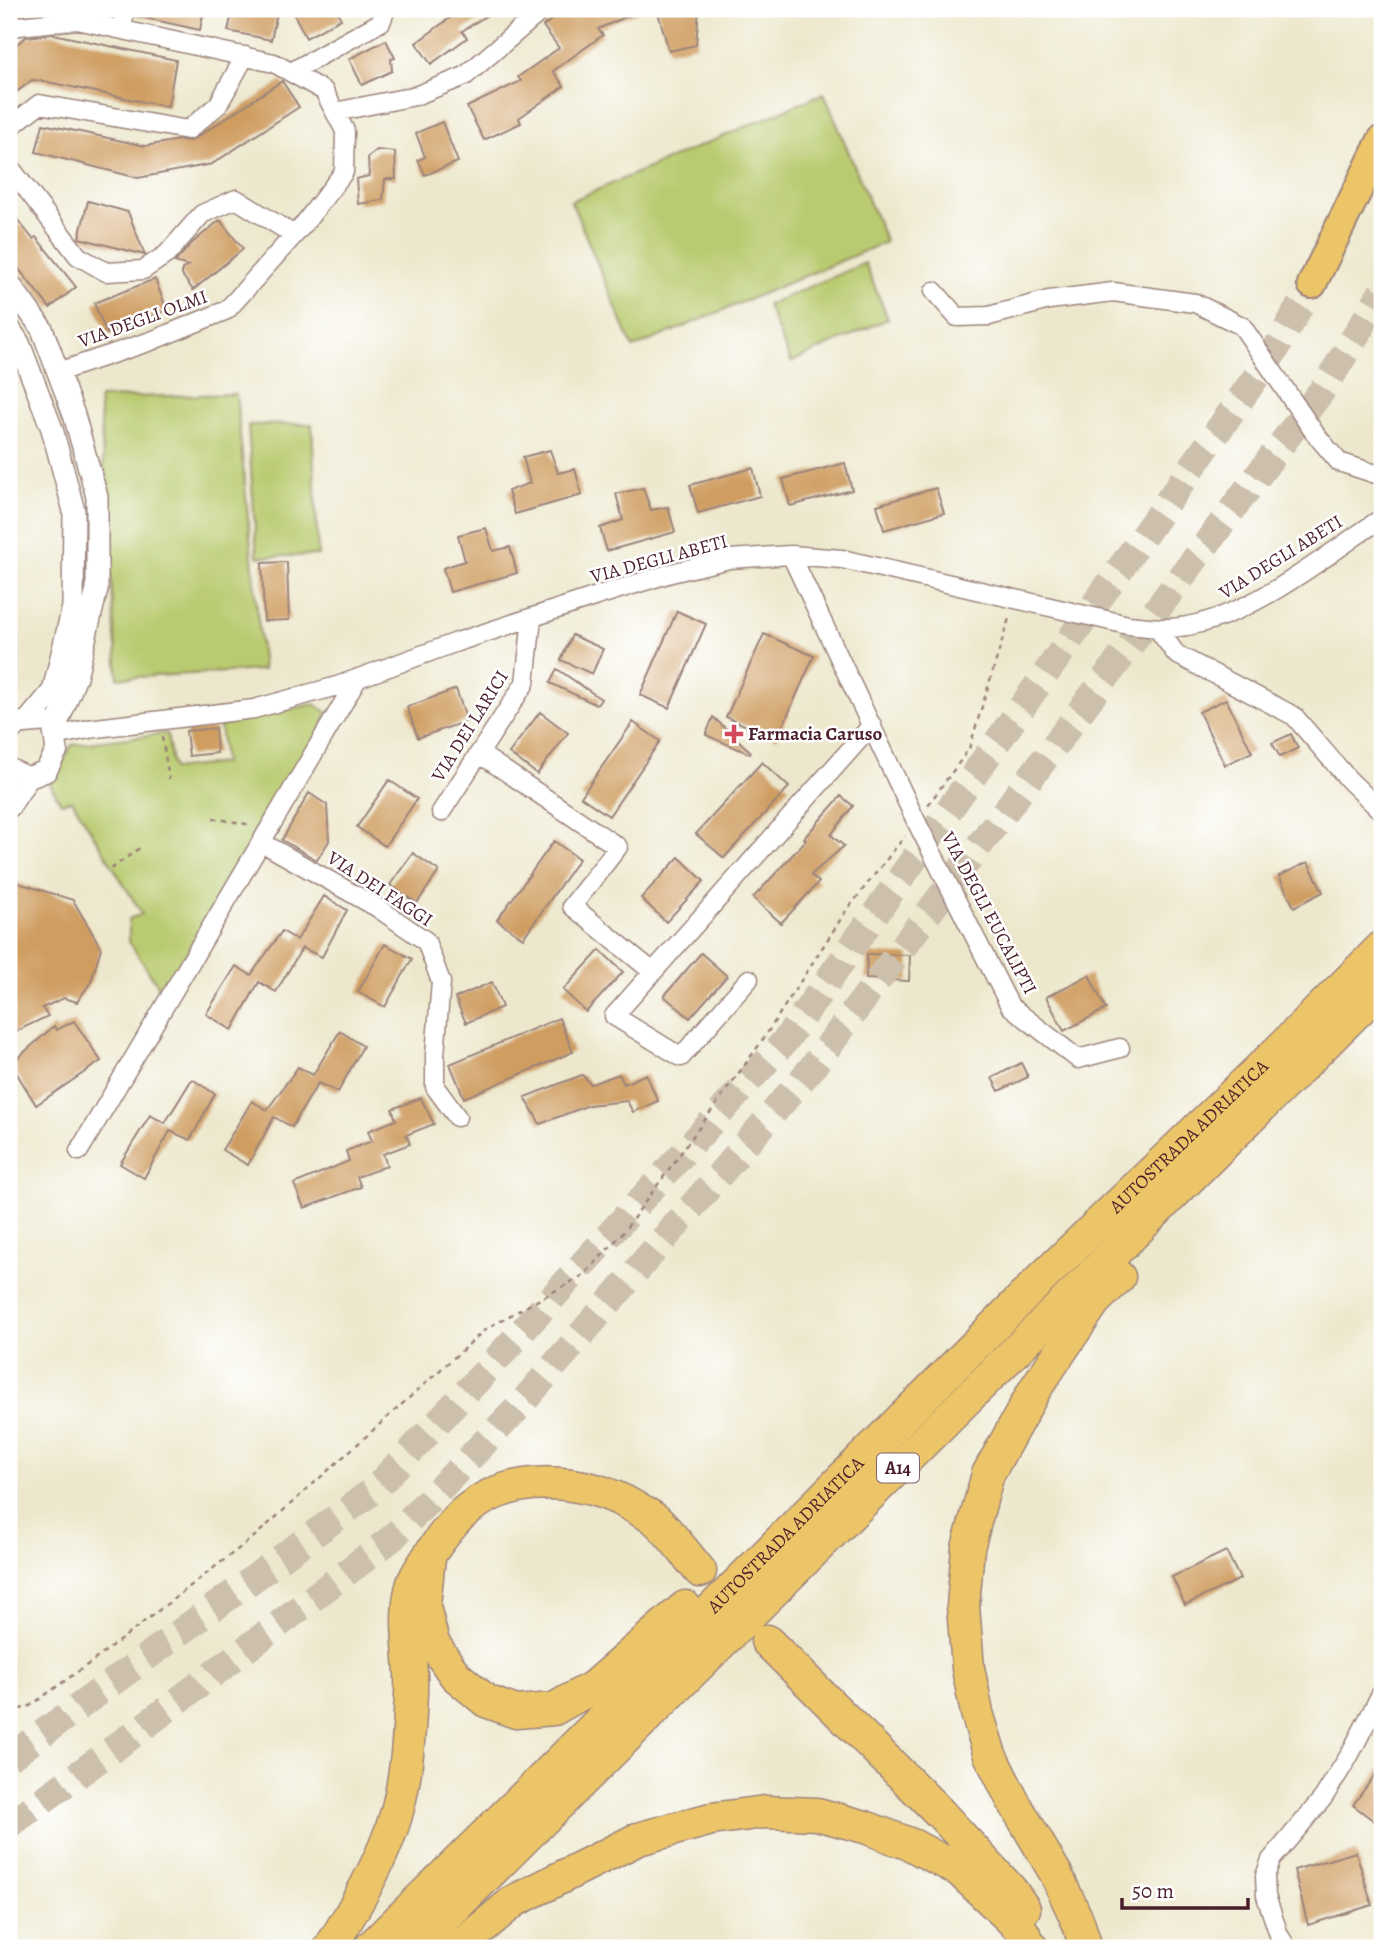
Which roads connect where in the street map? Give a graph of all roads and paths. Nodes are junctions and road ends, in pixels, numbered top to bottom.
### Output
1 (125, 9) edge
2 (386, 9) edge
3 (541, 9) edge
4 (9, 27) edge
5 (122, 29) junction
6 (245, 56) junction
7 (291, 72) junction
8 (335, 112) junction
9 (9, 128) edge
10 (1382, 140) edge
11 (9, 166) edge
12 (294, 235) junction
13 (9, 283) edge
14 (1312, 284) tunnel mouth
15 (934, 291) dead end
16 (16, 306) edge
17 (9, 328) edge
18 (58, 372) junction
19 (80, 438) junction
20 (55, 443) junction
21 (1382, 476) edge
22 (1382, 517) edge
23 (791, 555) junction
24 (1015, 598) junction
25 (82, 611) junction
26 (532, 618) junction
27 (1157, 628) junction
28 (358, 678) junction
29 (159, 720) junction
30 (872, 725) junction
31 (15, 726) edge
32 (55, 734) junction
33 (480, 754) junction
34 (18, 774) edge
35 (169, 779) dead end
36 (9, 807) edge
37 (1382, 808) edge
38 (441, 812) dead end
39 (213, 818) dead end
40 (916, 821) junction
41 (265, 835) junction
42 (141, 848) dead end
43 (111, 869) dead end
44 (1382, 947) edge
45 (653, 972) junction
46 (749, 979) dead end
47 (1382, 988) edge
48 (1382, 998) edge
49 (1120, 1048) dead end
50 (457, 1117) dead end
51 (79, 1151) dead end
52 (1043, 1277) junction
53 (429, 1556) junction
54 (700, 1571) dead end
55 (767, 1641) dead end
56 (1382, 1692) edge
57 (9, 1710) edge
58 (330, 1948) edge
59 (370, 1948) edge
60 (414, 1948) edge
61 (458, 1948) edge
62 (1032, 1948) edge
63 (1049, 1948) edge
64 (1086, 1948) edge
65 (1287, 1948) edge

1 - 5 street
2 - 7 street
3 - 8 street
4 - 5 street, VIA DEGLI OLMI
5 - 6 street, VIA DEGLI OLMI
6 - 7 street, VIA DEGLI OLMI
6 - 9 street
7 - 8 street, VIA DEGLI OLMI
8 - 12 street, VIA DEGLI OLMI
10 - 14 highway
11 - 12 street
12 - 18 street, VIA DEGLI OLMI
13 - 16 street
15 - 21 street
16 - 18 street
17 - 20 street
18 - 19 street
19 - 20 street
19 - 25 street
20 - 25 street
22 - 27 street, VIA DEGLI ABETI
23 - 24 street, VIA DEGLI ABETI
23 - 26 street, VIA DEGLI ABETI
23 - 30 street, VIA DEGLI EUCALIPTI
24 - 27 street, VIA DEGLI ABETI
24 - 40 path
25 - 31 street
25 - 32 street
26 - 28 street, VIA DEGLI ABETI
26 - 33 street, VIA DEI LARICI
27 - 37 street
28 - 29 street, VIA DEGLI ABETI
28 - 41 street
29 - 32 street, VIA DEGLI ABETI
29 - 35 path
30 - 40 street, VIA DEGLI EUCALIPTI
30 - 45 street
31 - 32 street
32 - 34 street
33 - 38 street, VIA DEI LARICI
33 - 45 street
34 - 36 street
39 - 41 path
40 - 49 street, VIA DEGLI EUCALIPTI
40 - 57 path
41 - 50 street, VIA DEI FAGGI
41 - 51 street
42 - 43 path
44 - 52 highway, AUTOSTRADA ADRIATICA / A14
45 - 46 street
47 - 60 highway, AUTOSTRADA ADRIATICA / A14
48 - 64 highway
52 - 53 highway
52 - 59 highway, AUTOSTRADA ADRIATICA / A14
53 - 54 highway
53 - 58 highway
55 - 63 highway
56 - 65 street
61 - 62 highway

